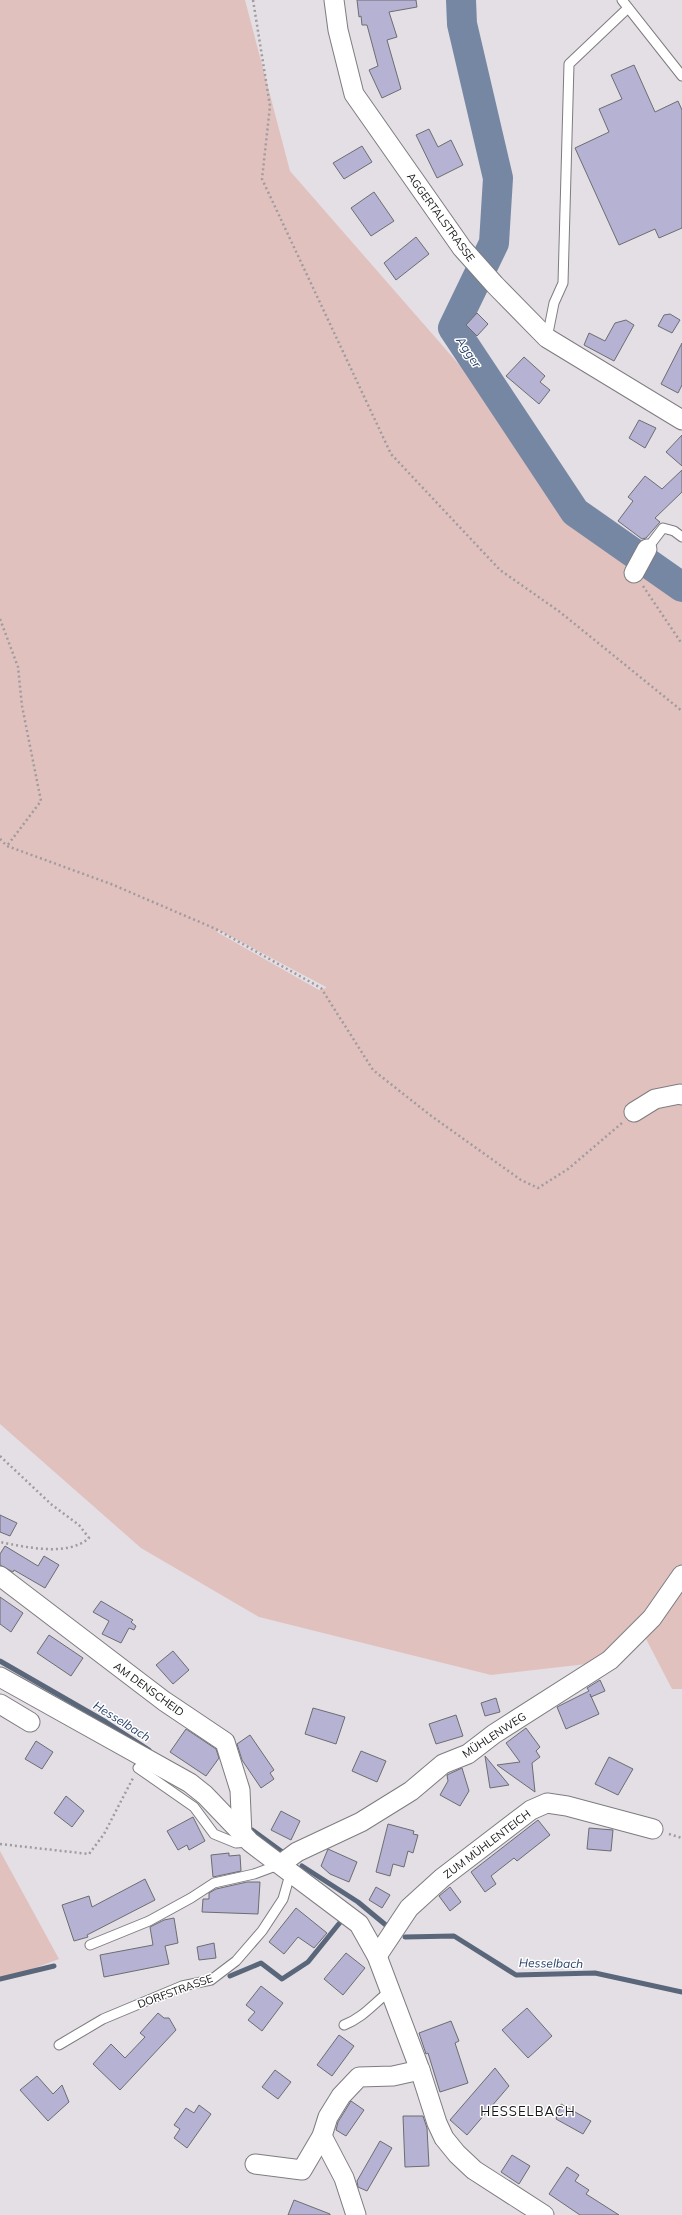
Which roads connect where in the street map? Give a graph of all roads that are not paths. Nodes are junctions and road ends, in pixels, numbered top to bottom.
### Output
1 (334, 0) edge
2 (622, 0) edge
3 (628, 8) junction
4 (682, 76) edge
5 (547, 338) junction
6 (682, 420) edge
7 (682, 537) edge
8 (647, 549) joint
9 (634, 573) road end
10 (682, 1095) edge
11 (634, 1112) road end
12 (682, 1575) edge
13 (0, 1576) edge
14 (0, 1677) edge
15 (0, 1704) edge
16 (30, 1722) dead end
17 (138, 1768) road end
18 (653, 1829) dead end
19 (246, 1838) junction
20 (286, 1868) junction
21 (90, 1945) dead end
22 (377, 1956) junction
23 (390, 1991) junction
24 (344, 2025) dead end
25 (59, 2045) dead end
26 (420, 2070) junction
27 (322, 2136) junction
28 (255, 2164) dead end
29 (356, 2215) edge
30 (544, 2215) edge

1 - 5 street, AGGERTALSTRASSE
2 - 3 lane
3 - 4 lane
3 - 5 lane
5 - 6 street, AGGERTALSTRASSE
7 - 8 lane
8 - 9 street
10 - 11 street
12 - 20 street, MÜHLENWEG
13 - 19 street, AM DENSCHEID
14 - 19 street
15 - 16 street
17 - 19 lane
18 - 22 street, ZUM MÜHLENTEICH
19 - 20 street
20 - 21 lane
20 - 22 street
20 - 25 lane, DORFSTRASSE
22 - 23 street
23 - 24 lane
23 - 26 street
26 - 27 street
26 - 30 street
27 - 28 street
27 - 29 street

